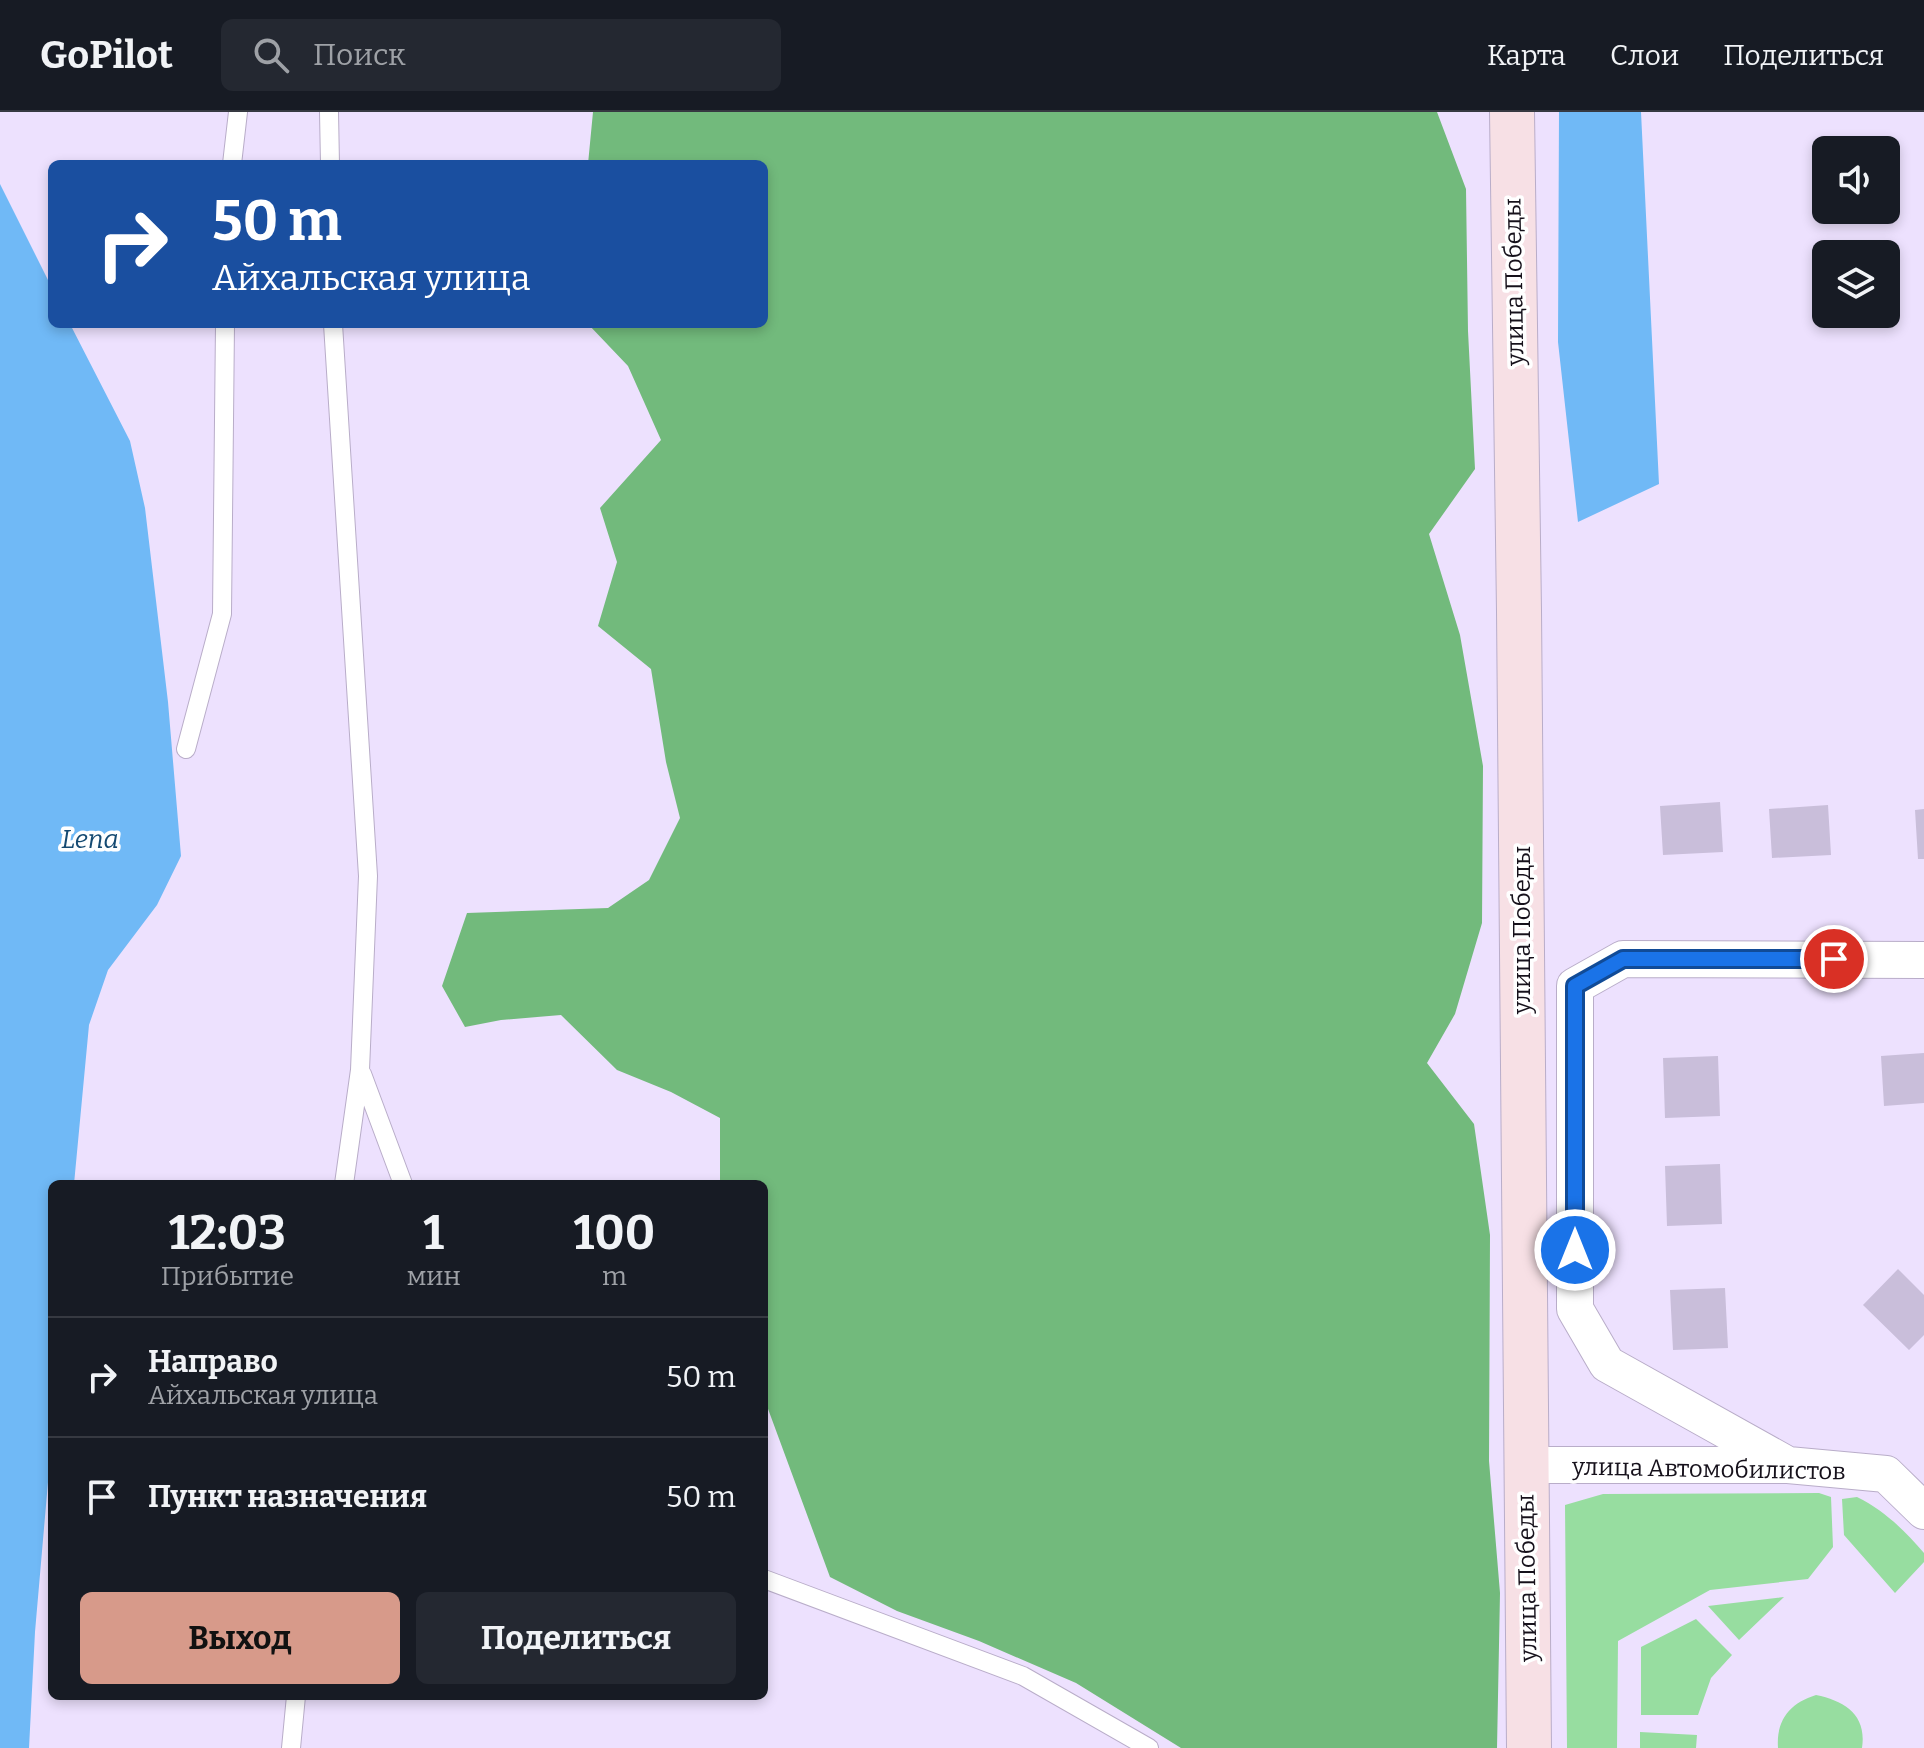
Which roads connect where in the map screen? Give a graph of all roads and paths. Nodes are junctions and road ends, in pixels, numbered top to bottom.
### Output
1 (238, 112) edge
2 (329, 112) edge
3 (1512, 112) edge
4 (232, 160) edge
5 (330, 160) edge
6 (225, 328) edge
7 (333, 328) edge
8 (186, 749) dead end
9 (1924, 960) edge
10 (360, 1070) junction
11 (345, 1180) edge
12 (401, 1180) edge
13 (1526, 1465) junction
14 (1788, 1465) junction
15 (1924, 1511) edge
16 (768, 1580) edge
17 (296, 1700) edge
18 (291, 1748) edge
19 (1149, 1748) edge
20 (1529, 1748) edge

1 - 4 lane
2 - 5 lane
3 - 13 main road, улица Победы
6 - 8 lane
7 - 10 lane
9 - 14 street
10 - 11 lane
10 - 12 lane
13 - 14 street, улица Автомобилистов
13 - 20 main road, улица Победы
14 - 15 street, улица Автомобилистов
16 - 19 lane
17 - 18 lane

